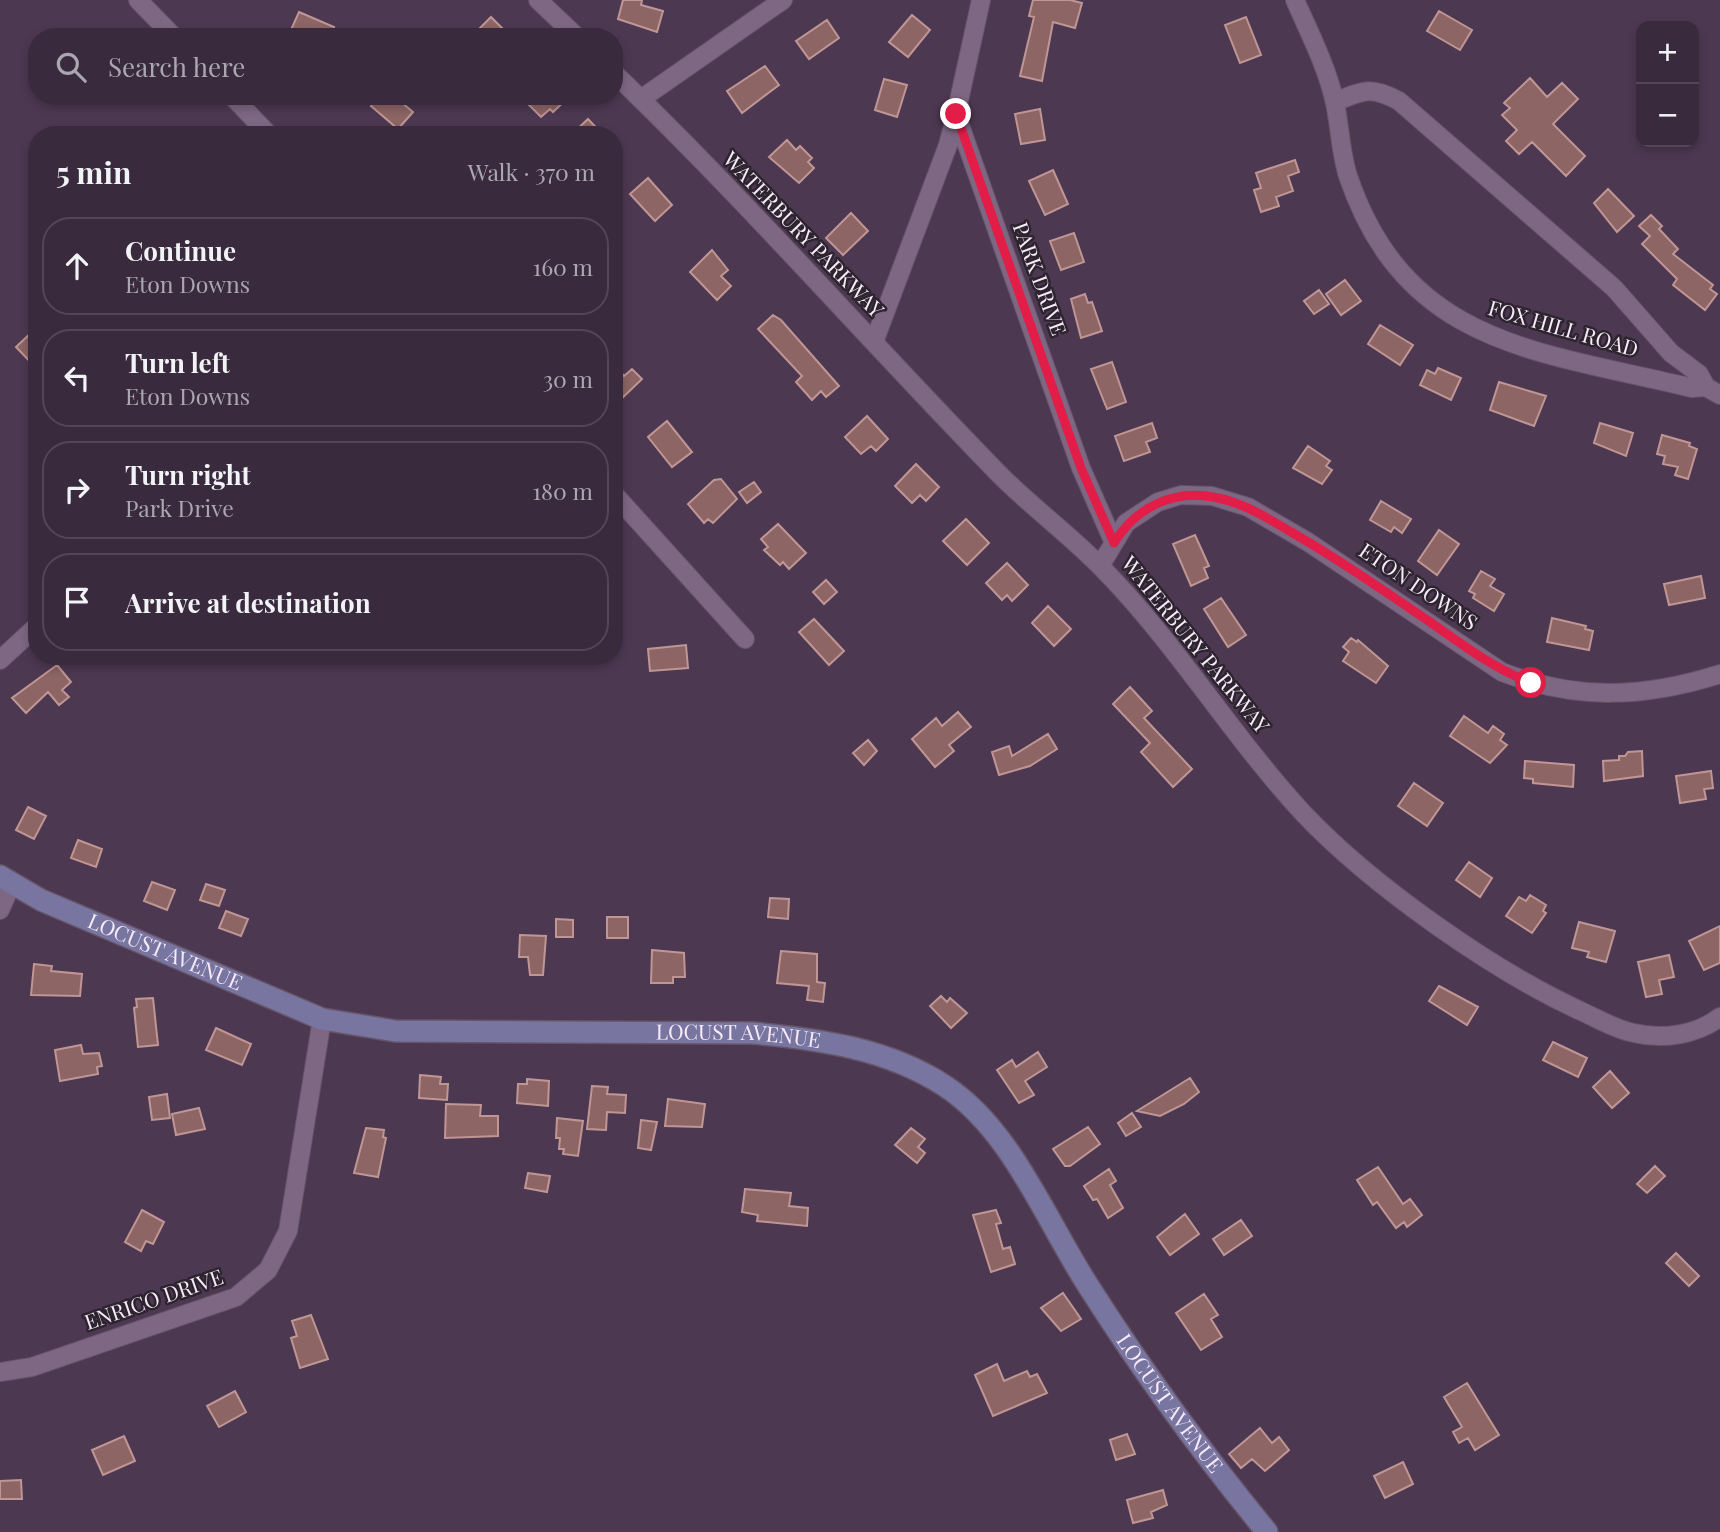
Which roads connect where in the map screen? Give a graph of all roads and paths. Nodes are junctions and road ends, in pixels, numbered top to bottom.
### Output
1 (138, 0) edge
2 (538, 0) edge
3 (783, 0) edge
4 (981, 0) edge
5 (1296, 0) edge
6 (165, 28) edge
7 (568, 28) edge
8 (623, 82) edge
9 (641, 99) junction
10 (1335, 102) junction
11 (241, 105) edge
12 (956, 114) junction
13 (260, 126) edge
14 (874, 342) junction
15 (1713, 391) edge
16 (623, 504) edge
17 (1114, 543) junction
18 (1100, 565) junction
19 (28, 634) edge
20 (745, 639) dead end
21 (0, 660) edge
22 (1720, 674) edge
23 (6, 880) edge
24 (0, 909) edge
25 (1720, 1017) edge
26 (322, 1019) junction
27 (0, 1372) edge
28 (1267, 1532) edge

1 - 6 street
2 - 7 street
3 - 9 street
4 - 12 street
5 - 10 street, FOX HILL ROAD
8 - 9 street, WATERBURY PARKWAY
9 - 14 street, WATERBURY PARKWAY
10 - 15 street, FOX HILL ROAD
10 - 15 street, FOX HILL ROAD
11 - 13 street
12 - 14 street
12 - 17 street, PARK DRIVE
14 - 18 street, WATERBURY PARKWAY
16 - 20 street
17 - 18 street
17 - 22 street, ETON DOWNS
18 - 25 street, WATERBURY PARKWAY
19 - 21 street
23 - 24 street
23 - 26 street, LOCUST AVENUE
26 - 27 street, ENRICO DRIVE
26 - 28 street, LOCUST AVENUE

